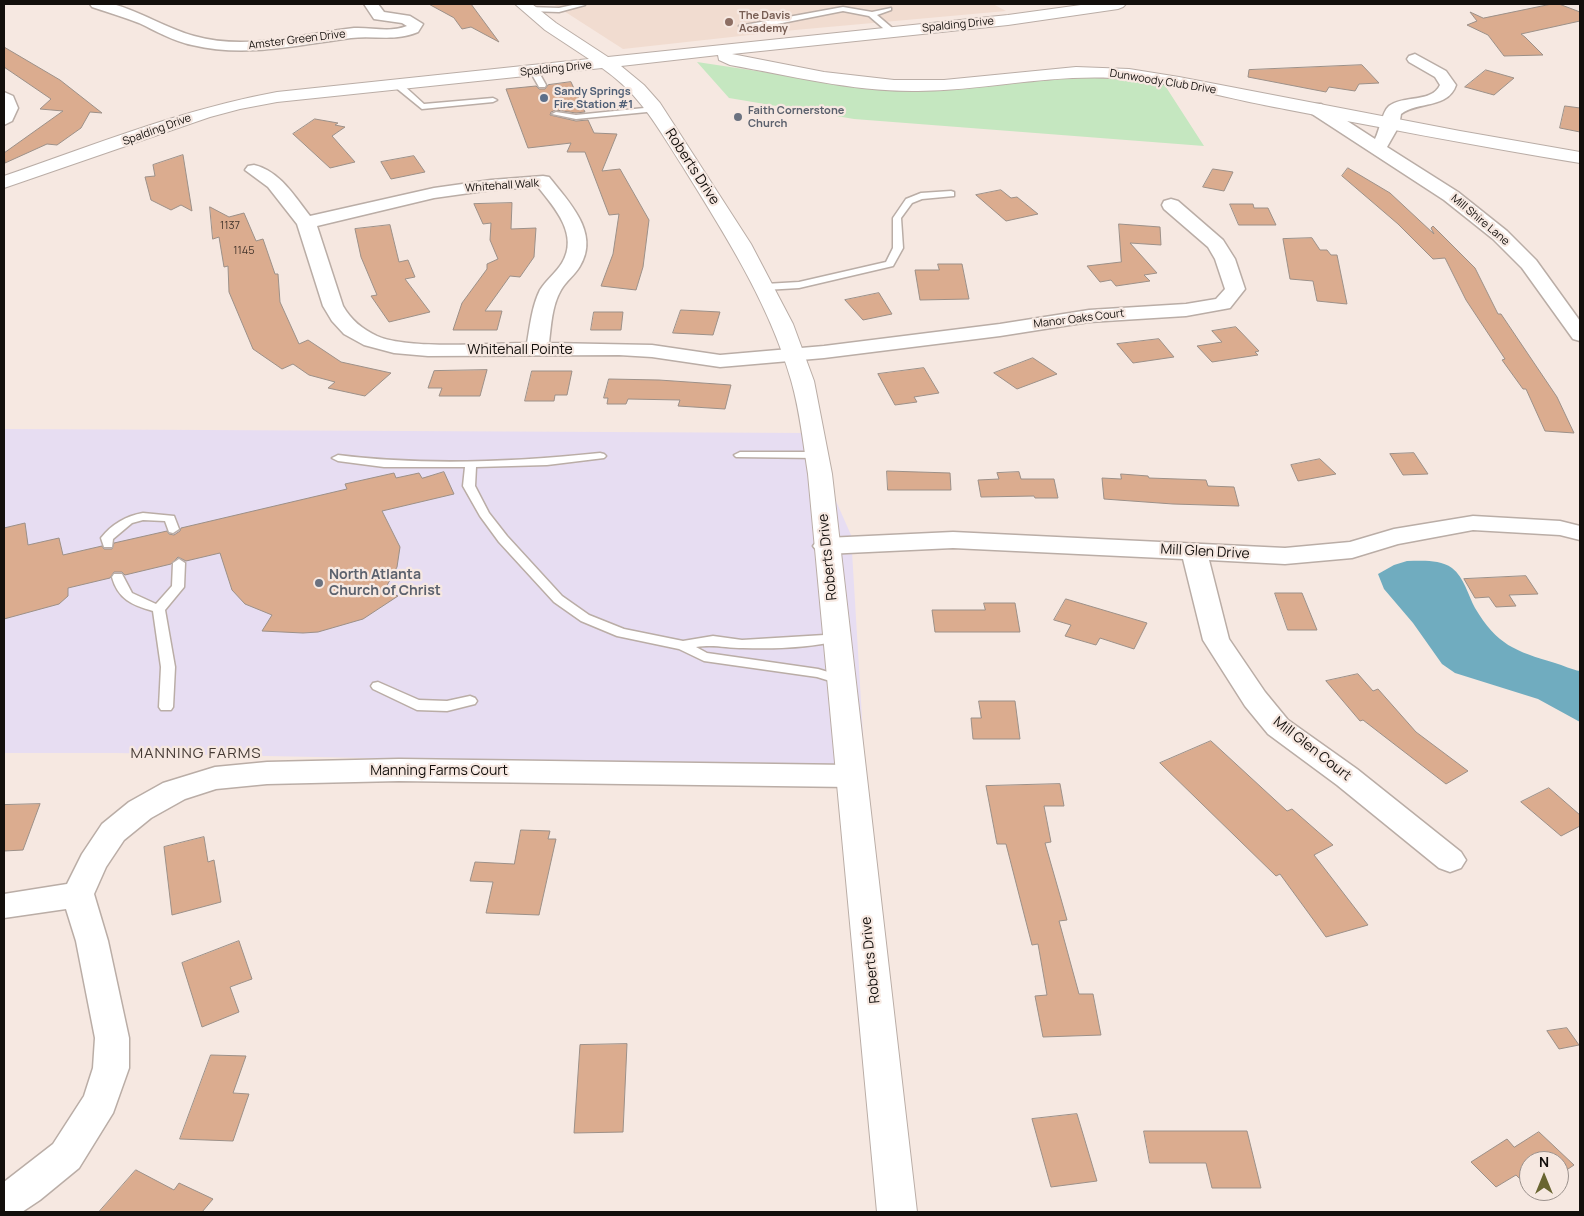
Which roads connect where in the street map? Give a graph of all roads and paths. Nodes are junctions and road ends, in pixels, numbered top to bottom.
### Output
1 (97, 4) edge
2 (1118, 4) edge
3 (581, 5) dead end
4 (525, 6) edge
5 (375, 10) edge
6 (889, 10) dead end
7 (872, 14) junction
8 (743, 26) dead end
9 (354, 32) junction
10 (893, 32) junction
11 (714, 51) junction
12 (1415, 59) dead end
13 (605, 64) junction
14 (398, 85) junction
15 (4, 97) edge
16 (493, 100) dead end
17 (1316, 108) junction
18 (654, 109) junction
19 (556, 114) dead end
20 (4, 120) edge
21 (1391, 123) junction
22 (1378, 148) junction
23 (1580, 157) edge
24 (254, 170) dead end
25 (4, 182) edge
26 (951, 194) dead end
27 (1172, 205) dead end
28 (306, 224) junction
29 (764, 287) junction
30 (1580, 335) edge
31 (537, 349) junction
32 (801, 355) junction
33 (740, 455) dead end
34 (817, 455) junction
35 (600, 456) dead end
36 (338, 458) dead end
37 (471, 464) junction
38 (173, 529) dead end
39 (1580, 533) edge
40 (108, 544) dead end
41 (826, 546) junction
42 (1194, 552) junction
43 (180, 562) dead end
44 (118, 577) dead end
45 (159, 609) junction
46 (836, 637) junction
47 (683, 645) junction
48 (840, 680) junction
49 (378, 686) dead end
50 (470, 701) dead end
51 (166, 707) dead end
52 (850, 776) junction
53 (1450, 860) dead end
54 (78, 894) junction
55 (4, 906) edge
56 (4, 1203) edge
57 (897, 1212) edge

1 - 9 street, Amster Green Drive
2 - 10 street, Spalding Drive
3 - 4 lane
4 - 13 street, Roberts Drive
5 - 9 street, Amster Green Drive
5 - 9 street, Amster Green Drive
6 - 7 lane
7 - 8 lane
7 - 10 lane
10 - 11 street, Spalding Drive
11 - 13 street, Spalding Drive
11 - 17 street, Dunwoody Club Drive
12 - 21 street
13 - 14 street, Spalding Drive
13 - 18 street, Roberts Drive
14 - 16 lane
14 - 25 street, Spalding Drive
15 - 20 street
17 - 21 street, Dunwoody Club Drive
17 - 22 street, Mill Shire Lane
18 - 19 lane
18 - 29 street, Roberts Drive
21 - 22 street
21 - 23 street, Dunwoody Club Drive
22 - 30 street, Mill Shire Lane
24 - 28 street, Whitehall Pointe
26 - 29 lane
27 - 32 street, Manor Oaks Court
28 - 31 street, Whitehall Pointe
28 - 31 street, Whitehall Walk
29 - 32 street, Roberts Drive
31 - 32 street, Whitehall Pointe
32 - 34 street, Roberts Drive
33 - 34 lane
34 - 41 street, Roberts Drive
35 - 37 lane
36 - 37 lane
37 - 47 lane
38 - 40 lane
39 - 42 street, Mill Glen Drive
41 - 42 street, Mill Glen Drive
41 - 46 street, Roberts Drive
42 - 53 street, Mill Glen Court
43 - 45 lane
44 - 45 lane
45 - 51 lane
46 - 47 lane
46 - 48 street, Roberts Drive
47 - 48 lane
48 - 52 street, Roberts Drive
49 - 50 lane
52 - 54 street, Manning Farms Court
52 - 57 street, Roberts Drive
54 - 55 street
54 - 56 street

